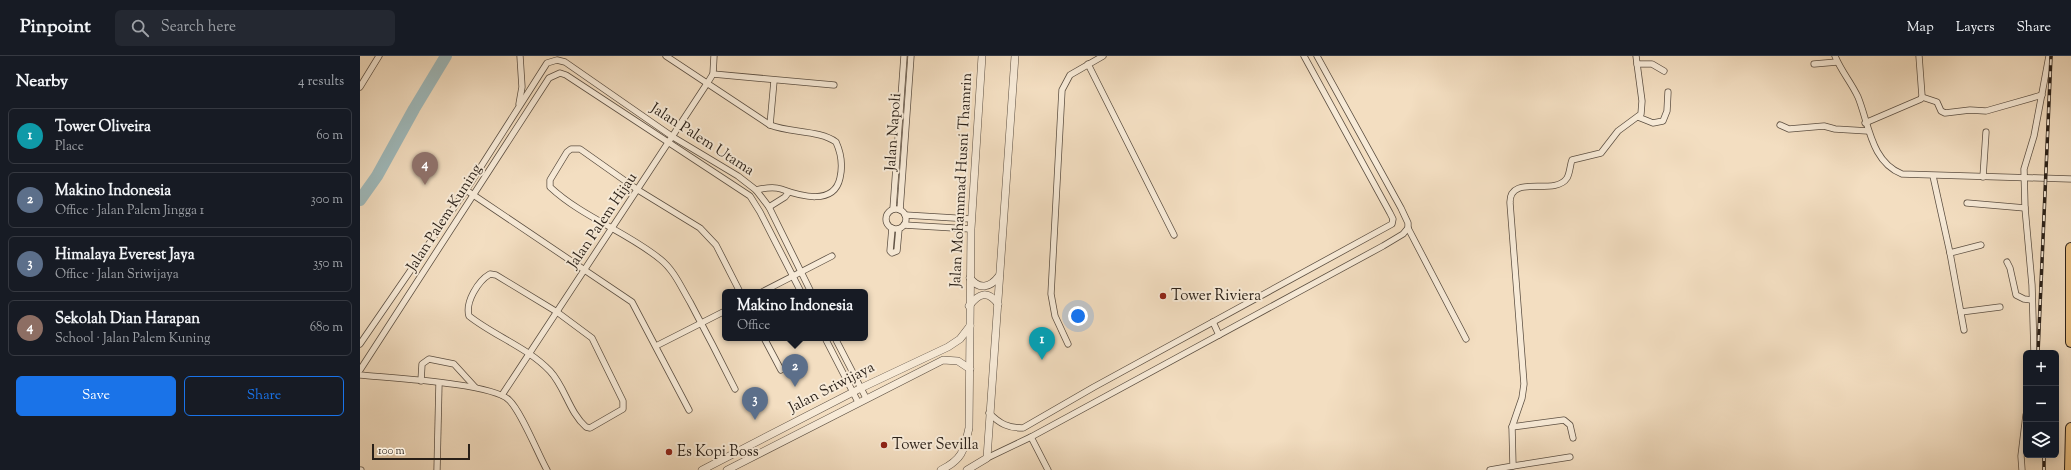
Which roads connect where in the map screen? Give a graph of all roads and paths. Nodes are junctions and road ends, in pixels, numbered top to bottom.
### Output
1 (380, 56) edge
2 (520, 56) edge
3 (666, 56) edge
4 (714, 56) edge
5 (904, 56) edge
6 (911, 56) edge
7 (982, 56) edge
8 (1015, 56) edge
9 (1103, 56) edge
10 (1304, 56) edge
11 (1317, 56) edge
12 (1636, 56) edge
13 (1919, 56) edge
14 (2049, 56) edge
15 (552, 59) edge
16 (1836, 59) edge
17 (1088, 64) junction
18 (1637, 64) junction
19 (1814, 64) dead end
20 (1664, 71) dead end
21 (713, 74) junction
22 (549, 78) joint
23 (774, 81) junction
24 (708, 82) junction
25 (834, 85) dead end
26 (360, 87) edge
27 (1668, 92) dead end
28 (2042, 95) junction
29 (1922, 97) junction
30 (518, 108) junction
31 (1638, 117) junction
32 (1865, 123) junction
33 (770, 125) junction
34 (1780, 125) dead end
35 (1868, 131) junction
36 (1986, 132) dead end
37 (673, 137) junction
38 (669, 144) junction
39 (1933, 176) junction
40 (1983, 177) junction
41 (2024, 178) junction
42 (2071, 179) edge
43 (466, 190) junction
44 (638, 190) junction
45 (756, 190) junction
46 (788, 193) junction
47 (474, 195) junction
48 (1967, 203) dead end
49 (768, 207) junction
50 (2025, 208) junction
51 (893, 209) junction
52 (900, 210) junction
53 (905, 215) junction
54 (971, 219) junction
55 (904, 225) junction
56 (892, 228) junction
57 (971, 228) junction
58 (1408, 228) junction
59 (612, 229) junction
60 (899, 229) junction
61 (1174, 235) dead end
62 (1981, 245) dead end
63 (2071, 248) edge
64 (1950, 253) junction
65 (832, 256) dead end
66 (2007, 262) dead end
67 (585, 270) junction
68 (801, 272) junction
69 (793, 276) junction
70 (999, 276) junction
71 (970, 278) junction
72 (738, 289) edge
73 (768, 289) edge
74 (800, 289) edge
75 (810, 289) edge
76 (2032, 300) junction
77 (998, 304) junction
78 (969, 306) junction
79 (2000, 307) dead end
80 (557, 312) junction
81 (1962, 312) junction
82 (722, 313) edge
83 (1213, 322) junction
84 (702, 323) junction
85 (970, 326) junction
86 (1964, 330) dead end
87 (1219, 335) junction
88 (1466, 339) dead end
89 (766, 341) edge
90 (827, 341) edge
91 (837, 341) edge
92 (2071, 342) edge
93 (360, 344) edge
94 (1068, 344) dead end
95 (656, 346) junction
96 (2034, 350) edge
97 (529, 354) junction
98 (970, 369) junction
99 (360, 370) edge
100 (781, 370) dead end
101 (360, 375) edge
102 (421, 382) junction
103 (439, 383) junction
104 (859, 384) junction
105 (474, 387) junction
106 (735, 389) dead end
107 (851, 389) junction
108 (502, 395) junction
109 (866, 398) junction
110 (858, 402) junction
111 (690, 410) dead end
112 (989, 413) junction
113 (2025, 422) edge
114 (1512, 427) junction
115 (2071, 428) edge
116 (1031, 437) junction
117 (1573, 438) dead end
118 (1570, 457) dead end
119 (987, 458) junction
120 (1513, 466) junction
121 (1525, 467) edge
122 (436, 470) edge
123 (547, 470) edge
124 (702, 470) edge
125 (727, 470) edge
126 (941, 470) edge
127 (967, 470) edge
128 (1048, 470) edge
129 (1490, 470) edge
130 (2022, 470) edge
131 (2070, 470) edge

1 - 26 street
2 - 30 street, Jalan Palem Kuning
3 - 24 street
4 - 21 street
5 - 51 street, Jalan Napoli
6 - 52 street, Jalan Napoli
7 - 54 street, Jalan Mohammad Husni Thamrin
8 - 70 street
9 - 17 street
10 - 83 street
11 - 58 street
12 - 18 street
13 - 29 street
14 - 28 street
15 - 30 street, Jalan Palem Kuning
15 - 37 street, Jalan Palem Utama
16 - 19 street
16 - 32 street
17 - 61 street
17 - 94 street
18 - 20 street
18 - 31 street
21 - 23 street
21 - 24 street, Jalan Palem Hijau
22 - 38 street, Jalan Palem Utama
22 - 47 street, Jalan Palem Kuning
23 - 25 street
23 - 33 street
24 - 33 street
24 - 37 street, Jalan Palem Hijau
27 - 31 street
28 - 29 street
28 - 41 street
29 - 32 street
30 - 43 street, Jalan Palem Kuning
31 - 114 street
32 - 35 street
33 - 46 street
34 - 35 street
35 - 39 street
36 - 40 street
37 - 38 street, Jalan Palem Hijau
37 - 45 street, Jalan Palem Utama
38 - 44 street, Jalan Palem Hijau
38 - 69 street, Jalan Palem Utama
39 - 40 street
39 - 64 street
40 - 41 street
41 - 42 street
41 - 50 street
43 - 47 street
43 - 93 street, Jalan Palem Kuning
44 - 59 street, Jalan Palem Hijau
44 - 59 street
44 - 72 street
45 - 46 street
45 - 49 street, Jalan Palem Utama
46 - 49 street
47 - 67 street
47 - 99 street, Jalan Palem Kuning
48 - 50 street
49 - 68 street, Jalan Palem Utama
50 - 76 street
51 - 52 street
51 - 56 street, Jalan Napoli
52 - 53 street
53 - 54 street
53 - 55 street
54 - 57 street, Jalan Mohammad Husni Thamrin
55 - 57 street
55 - 60 street
56 - 60 street
56 - 60 street, Jalan Napoli
57 - 71 street, Jalan Mohammad Husni Thamrin
58 - 87 street
58 - 88 street
59 - 67 street, Jalan Palem Hijau
59 - 84 street
62 - 64 street
63 - 92 highway
64 - 81 street
65 - 68 street
66 - 76 street
67 - 80 street, Jalan Palem Hijau
67 - 95 street
68 - 69 street
68 - 75 street, Jalan Palem Utama
69 - 73 street
69 - 74 street, Jalan Palem Utama
70 - 71 street
70 - 77 street
71 - 78 street, Jalan Mohammad Husni Thamrin
76 - 96 street
77 - 78 street
77 - 112 street
78 - 85 street, Jalan Mohammad Husni Thamrin
79 - 81 street
80 - 97 street, Jalan Palem Hijau
80 - 97 street
80 - 97 street
81 - 86 street
82 - 84 street
83 - 87 street
83 - 112 street
84 - 95 street
84 - 106 street
85 - 98 street, Jalan Mohammad Husni Thamrin
85 - 104 street, Jalan Sriwijaya
87 - 116 street
89 - 100 street
90 - 107 street
91 - 104 street
95 - 111 street
97 - 108 street, Jalan Palem Hijau
98 - 109 street, Jalan Sriwijaya
98 - 126 street, Jalan Mohammad Husni Thamrin
101 - 102 street
102 - 103 street
102 - 105 street
103 - 105 street
103 - 122 street
104 - 107 street, Jalan Sriwijaya
104 - 109 street
105 - 108 street
107 - 110 street
107 - 124 street, Jalan Sriwijaya
108 - 123 street
109 - 110 street, Jalan Sriwijaya
110 - 125 street, Jalan Sriwijaya
112 - 119 street
113 - 130 street
114 - 117 street
114 - 120 street
115 - 131 highway
116 - 119 street
116 - 128 street
118 - 121 street
119 - 127 street
120 - 121 street
120 - 129 street

